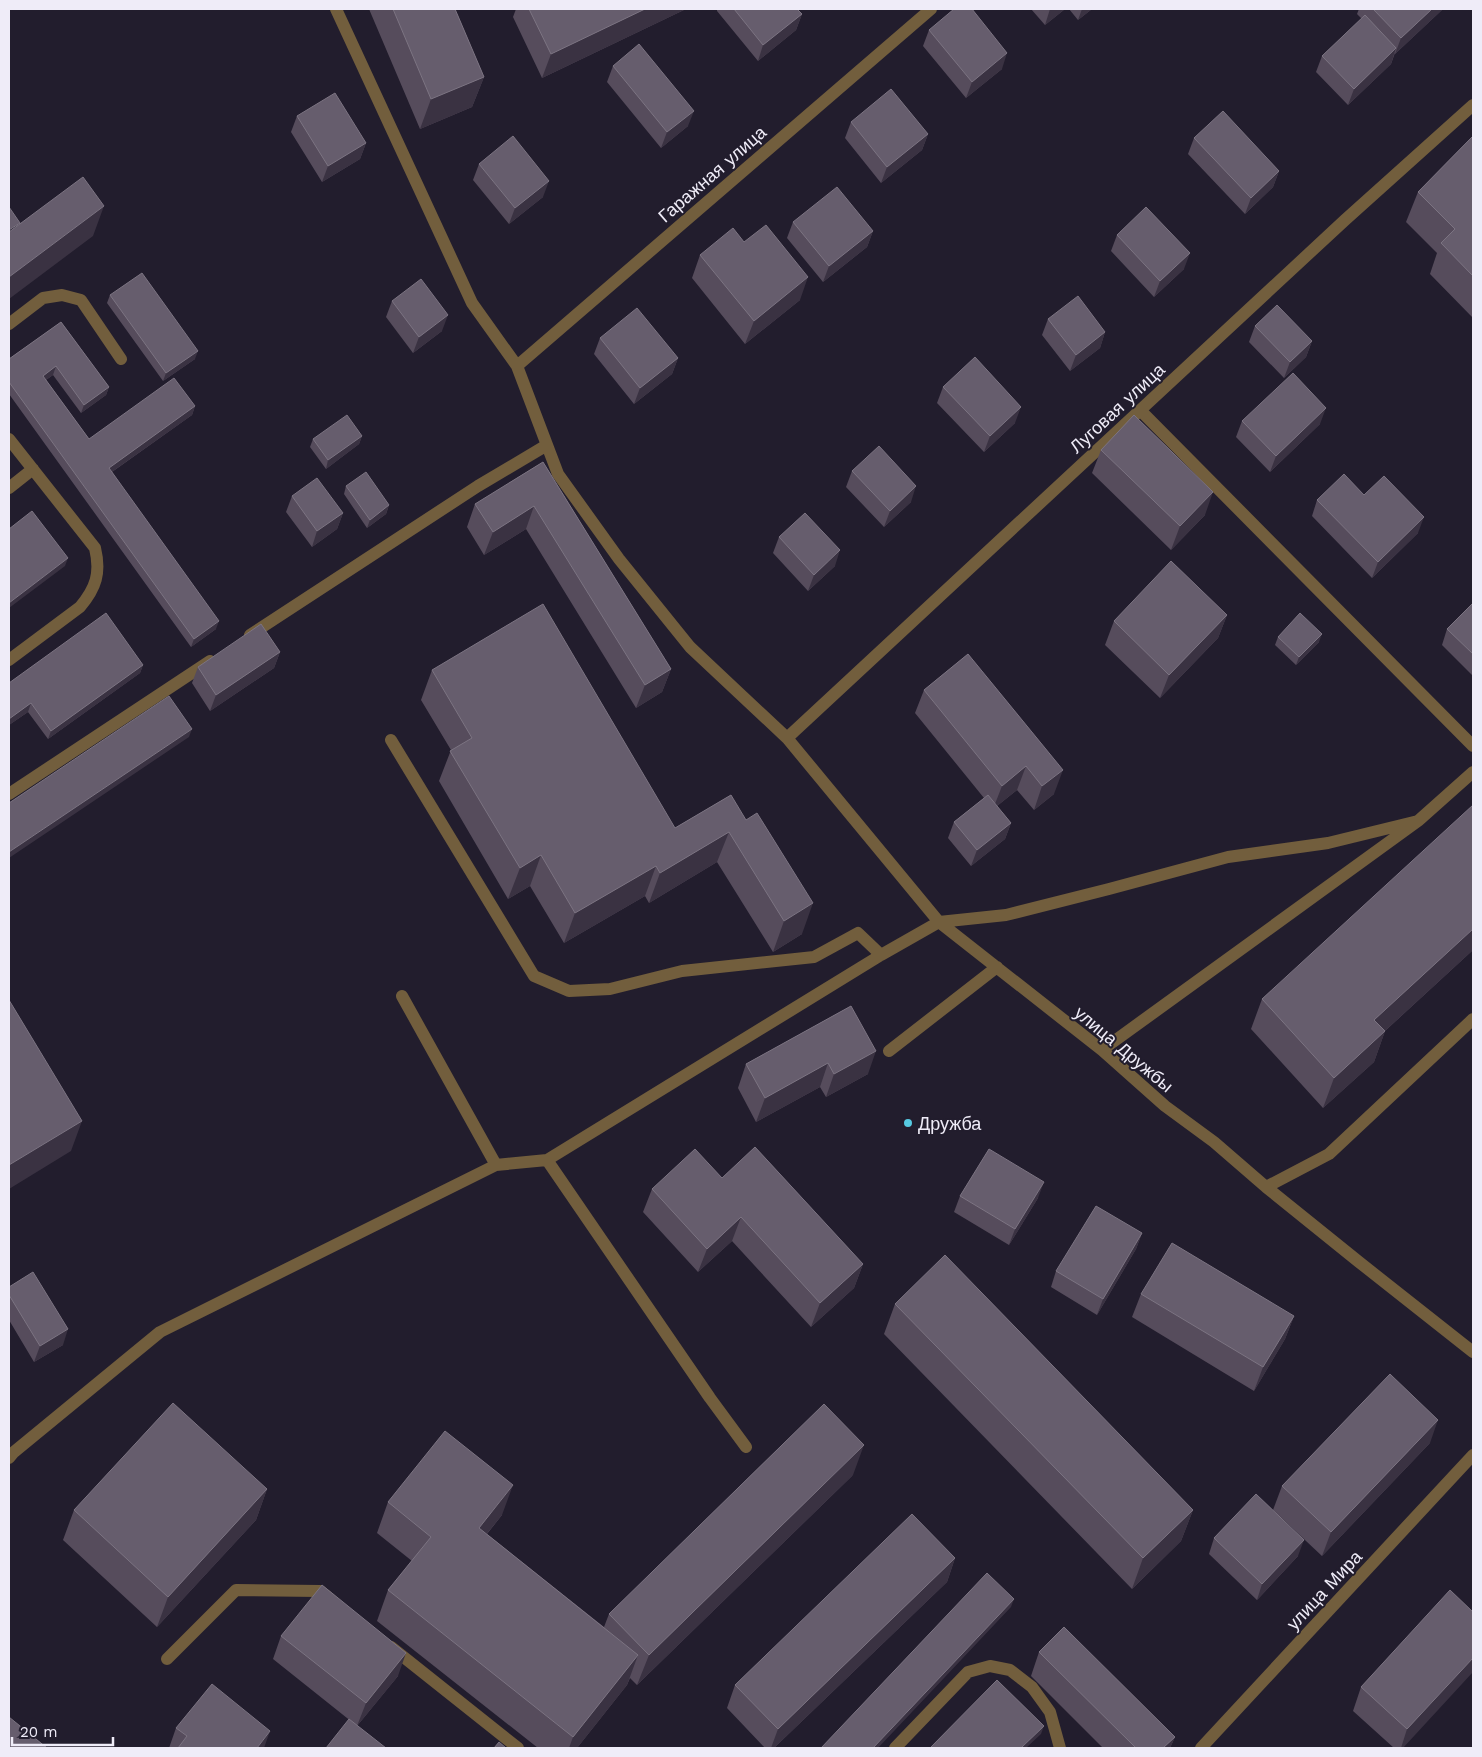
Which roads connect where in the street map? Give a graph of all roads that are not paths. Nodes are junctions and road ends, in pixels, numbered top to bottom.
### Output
1 (336, 9) edge
2 (931, 9) edge
3 (1473, 105) edge
4 (9, 324) edge
5 (121, 359) dead end
6 (517, 366) junction
7 (1140, 410) junction
8 (9, 439) edge
9 (547, 445) junction
10 (33, 468) junction
11 (9, 488) edge
12 (241, 641) edge
13 (216, 657) edge
14 (9, 660) edge
15 (787, 738) junction
16 (391, 740) dead end
17 (1473, 746) edge
18 (1473, 772) edge
19 (9, 794) edge
20 (1418, 821) junction
21 (939, 922) junction
22 (881, 955) junction
23 (996, 967) junction
24 (402, 996) dead end
25 (1473, 1019) edge
26 (1102, 1050) junction
27 (889, 1051) dead end
28 (547, 1160) junction
29 (496, 1166) junction
30 (1266, 1188) junction
31 (1473, 1352) edge
32 (746, 1447) dead end
33 (1473, 1455) edge
34 (9, 1458) edge
35 (343, 1610) edge
36 (381, 1640) edge
37 (168, 1659) dead end
38 (518, 1748) edge
39 (895, 1748) edge
40 (1060, 1748) edge
41 (1201, 1748) edge

1 - 6 street, улица Дружбы
2 - 6 street, Гаражная улица
3 - 7 street, Луговая улица
4 - 5 street
6 - 9 street, улица Дружбы
7 - 15 street, Луговая улица
7 - 17 street
8 - 10 street
9 - 12 street
9 - 15 street, улица Дружбы
10 - 11 street
10 - 14 street
13 - 19 street
15 - 21 street, улица Дружбы
16 - 22 street
18 - 20 street
20 - 21 street
20 - 26 street
21 - 22 street
21 - 23 street, улица Дружбы
22 - 28 street
23 - 26 street, улица Дружбы
23 - 27 street
24 - 29 street
25 - 30 street
26 - 30 street, улица Дружбы
28 - 29 street
28 - 32 street
29 - 34 street
30 - 31 street, улица Дружбы
33 - 41 street, улица Мира
35 - 37 street
36 - 38 street
39 - 40 street

